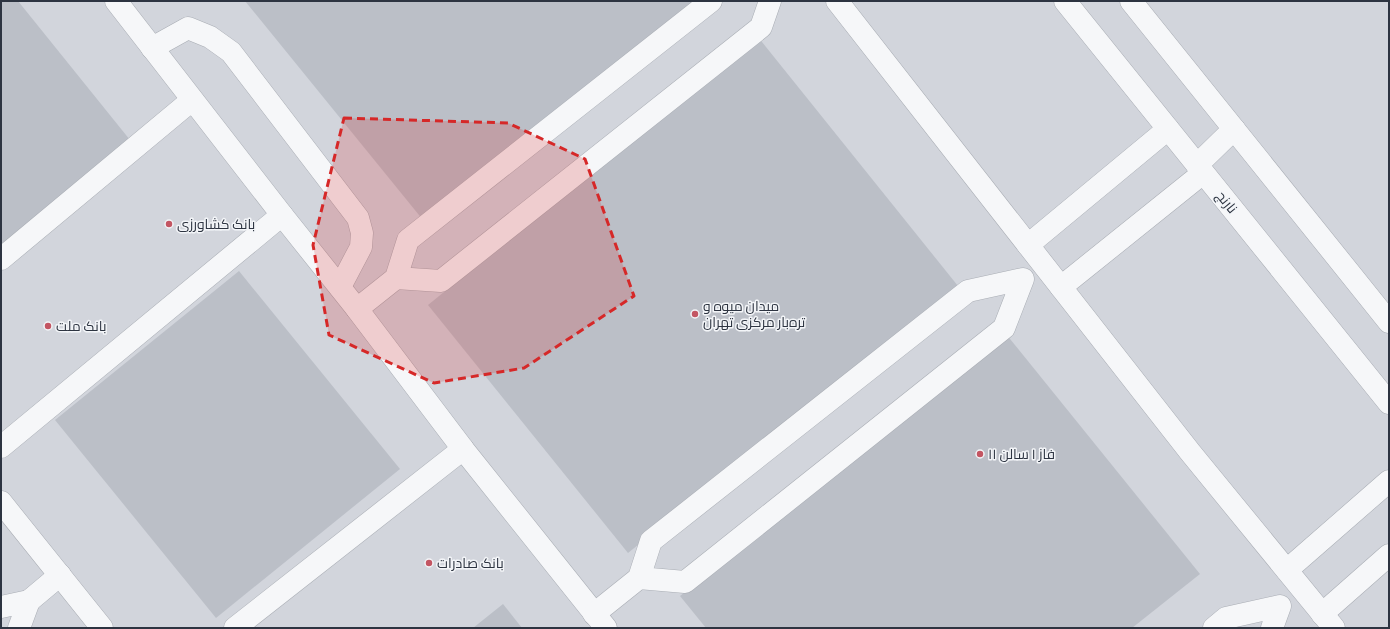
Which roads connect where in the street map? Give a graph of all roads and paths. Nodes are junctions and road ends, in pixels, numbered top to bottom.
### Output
1 (116, 1) edge
2 (711, 1) edge
3 (770, 1) edge
4 (837, 1) edge
5 (1065, 1) edge
6 (1131, 1) edge
7 (152, 48) junction
8 (192, 100) junction
9 (1168, 128) junction
10 (1234, 129) junction
11 (1200, 169) junction
12 (282, 215) junction
13 (1028, 244) junction
14 (1, 259) edge
15 (1042, 264) junction
16 (396, 278) junction
17 (1023, 279) junction
18 (340, 287) junction
19 (1061, 287) junction
20 (357, 309) junction
21 (1389, 322) edge
22 (1389, 403) edge
23 (1, 447) edge
24 (463, 449) junction
25 (1389, 481) edge
26 (1, 502) edge
27 (1389, 555) edge
28 (1287, 570) junction
29 (60, 575) junction
30 (639, 578) junction
31 (1301, 588) junction
32 (29, 601) junction
33 (1280, 606) junction
34 (1, 607) edge
35 (600, 621) edge
36 (1328, 621) edge
37 (19, 628) edge
38 (102, 628) edge
39 (235, 628) edge
40 (1214, 628) edge
41 (1272, 628) edge

1 - 7 lane
2 - 16 lane
3 - 16 lane
4 - 13 lane
5 - 9 lane, نارنج
6 - 10 lane
7 - 8 lane
7 - 18 lane
8 - 12 lane
8 - 14 lane
9 - 11 lane, نارنج
9 - 13 lane
10 - 11 lane
10 - 21 lane
11 - 19 lane
11 - 22 lane, نارنج
12 - 18 lane
12 - 23 lane
13 - 15 lane
15 - 17 lane
15 - 19 lane
16 - 20 lane
17 - 30 lane
17 - 30 lane
18 - 20 lane
19 - 28 lane
20 - 24 lane
24 - 35 lane
24 - 39 lane
25 - 28 lane
26 - 29 lane
27 - 36 lane
28 - 31 lane
29 - 32 lane
29 - 38 lane
30 - 35 lane
31 - 33 lane
31 - 36 lane
32 - 34 lane
32 - 37 lane
33 - 40 lane
33 - 41 lane

